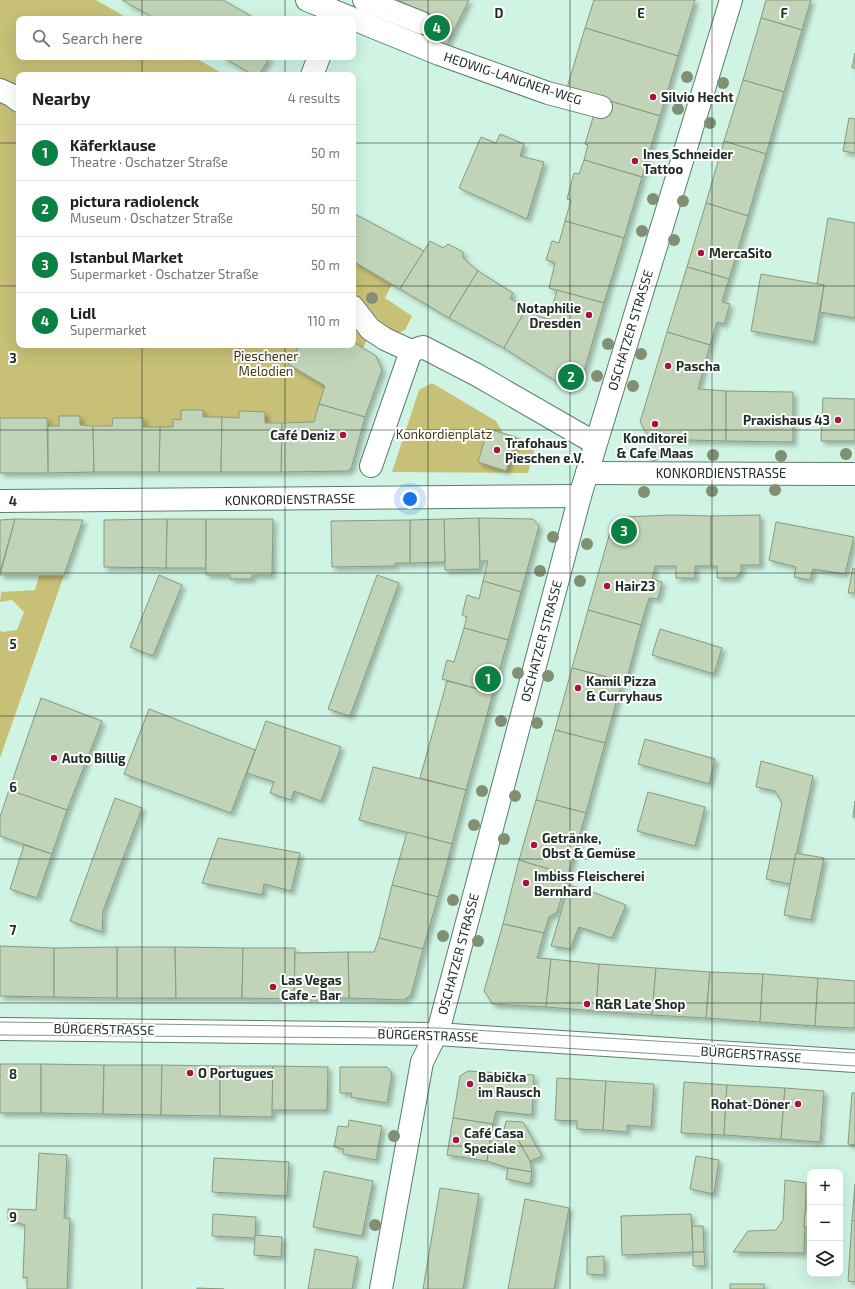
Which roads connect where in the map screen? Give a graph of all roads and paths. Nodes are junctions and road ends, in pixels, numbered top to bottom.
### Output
1 (307, 0) edge
2 (364, 0) edge
3 (731, 0) edge
4 (335, 16) edge
5 (422, 23) dead end
6 (356, 24) edge
7 (318, 60) edge
8 (313, 72) edge
9 (0, 90) edge
10 (16, 98) edge
11 (601, 107) dead end
12 (356, 311) edge
13 (411, 351) junction
14 (595, 443) junction
15 (371, 466) dead end
16 (587, 473) junction
17 (855, 474) edge
18 (580, 496) junction
19 (0, 501) edge
20 (0, 1029) edge
21 (436, 1034) junction
22 (855, 1061) edge
23 (381, 1289) edge

1 - 4 street, HEDWIG-LANGNER-WEG
2 - 5 street
3 - 14 street, OSCHATZER STRASSE
6 - 11 street, HEDWIG-LANGNER-WEG
7 - 8 street
9 - 10 street
12 - 13 street
13 - 14 street
13 - 15 street
14 - 16 street, OSCHATZER STRASSE
16 - 17 street, KONKORDIENSTRASSE
16 - 18 street, OSCHATZER STRASSE
18 - 19 street, KONKORDIENSTRASSE
18 - 21 street, OSCHATZER STRASSE
20 - 21 street, BÜRGERSTRASSE
21 - 22 street, BÜRGERSTRASSE
21 - 23 street, OSCHATZER STRASSE

